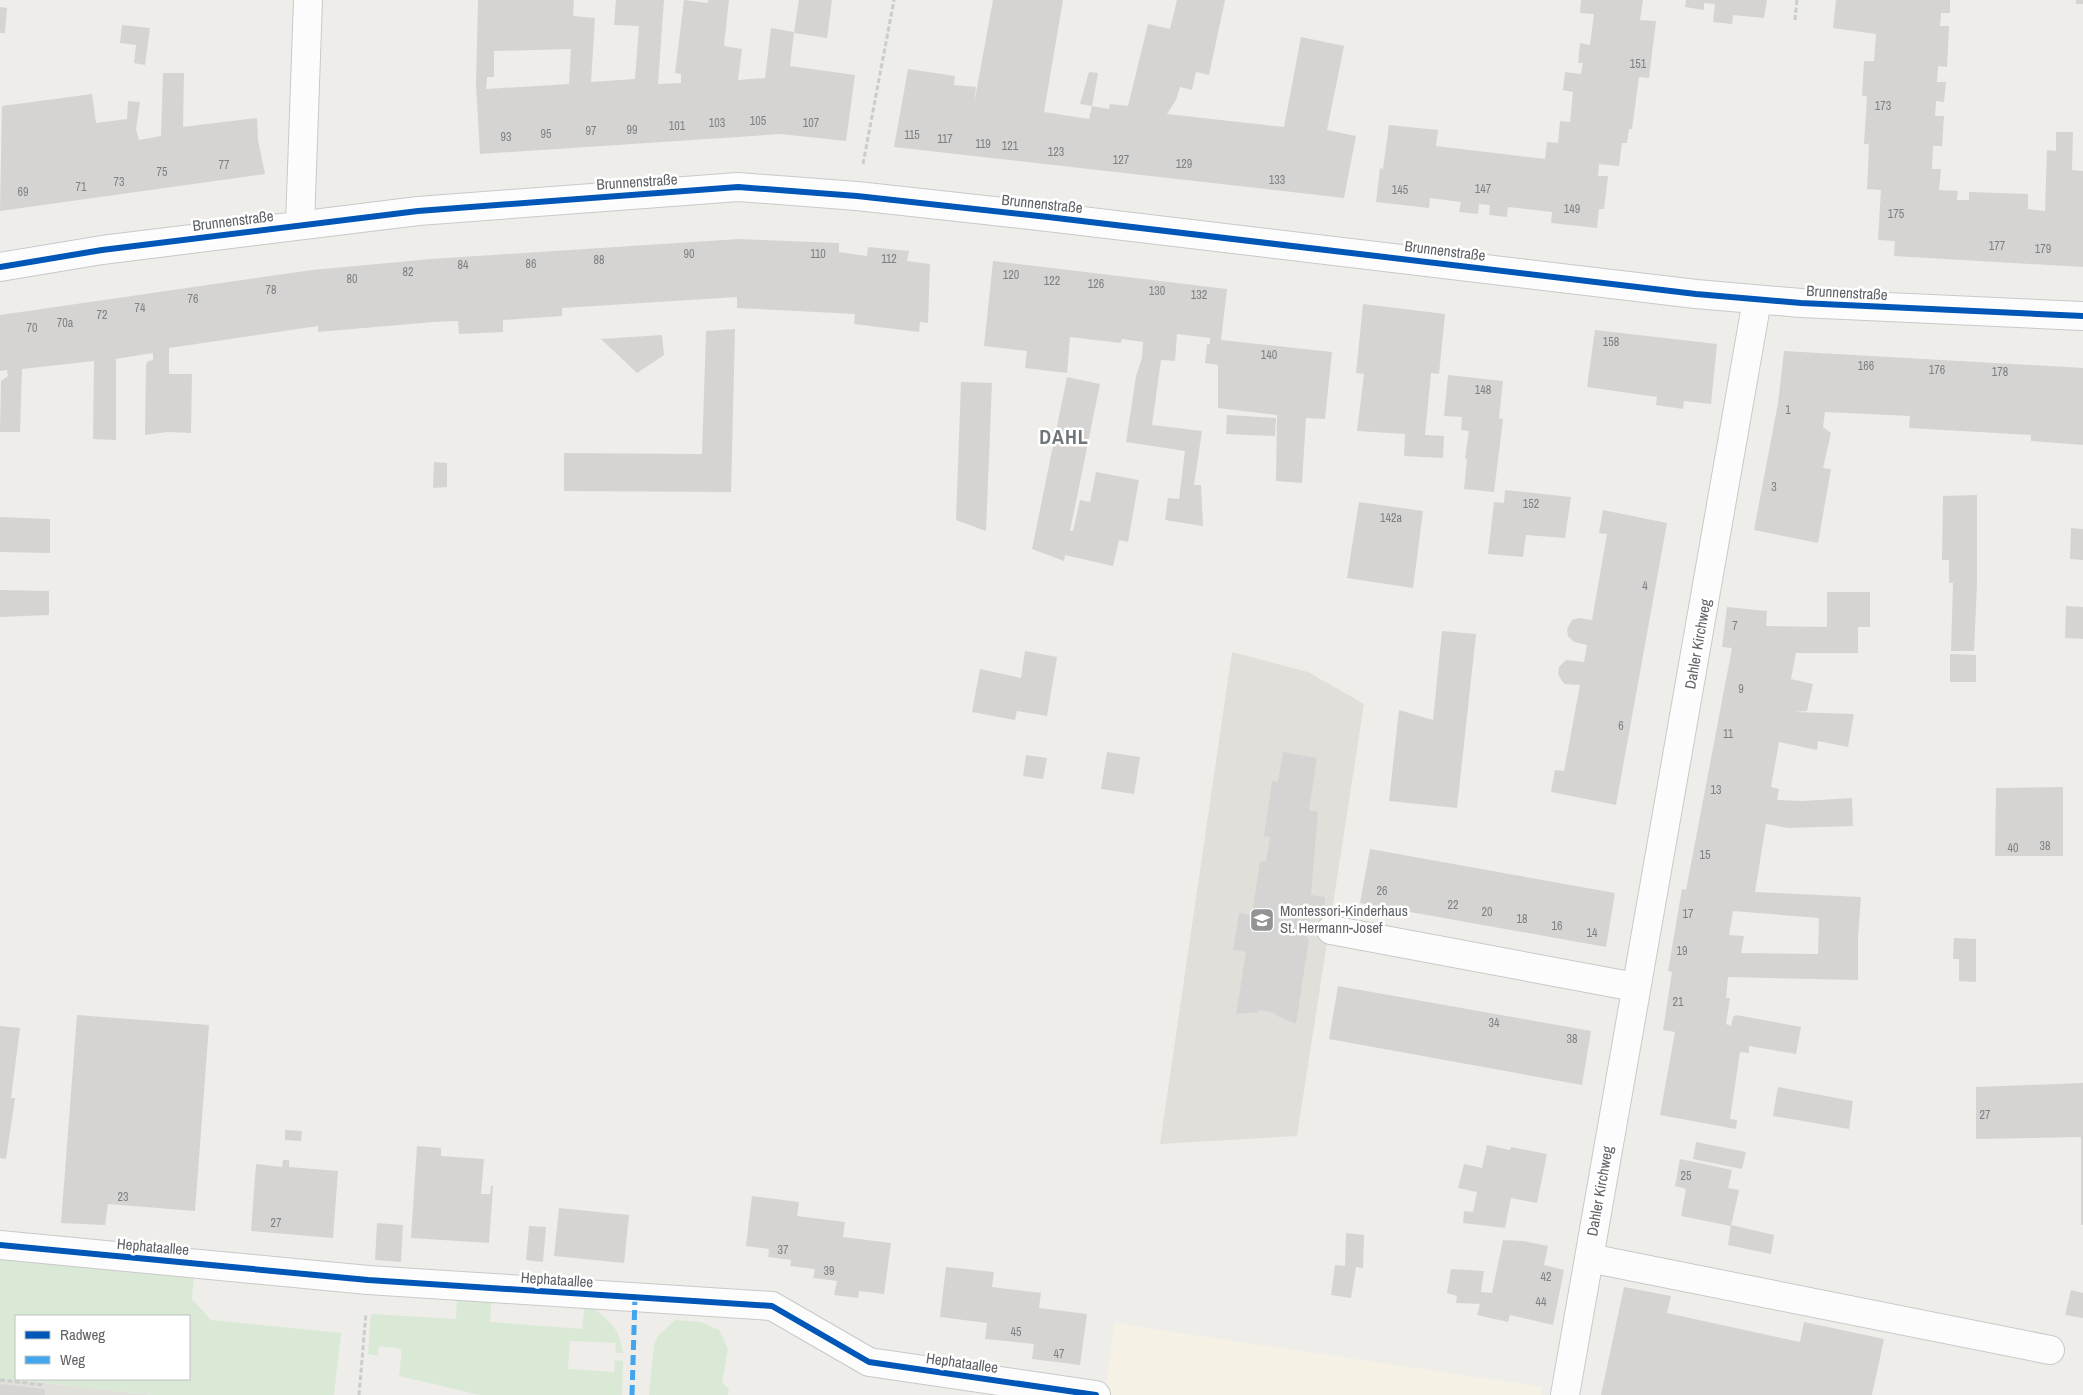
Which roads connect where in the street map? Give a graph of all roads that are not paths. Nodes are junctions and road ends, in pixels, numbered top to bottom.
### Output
1 (308, 0) edge
2 (300, 225) junction
3 (0, 268) edge
4 (1757, 300) junction
5 (2083, 316) edge
6 (1331, 930) dead end
7 (1635, 987) junction
8 (0, 1245) edge
9 (1589, 1258) junction
10 (2050, 1350) dead end
11 (1096, 1395) edge
12 (1564, 1395) edge

1 - 2 street
2 - 3 street, Brunnenstraße
2 - 4 street, Brunnenstraße
4 - 5 street, Brunnenstraße
4 - 7 street, Dahler Kirchweg
6 - 7 street
7 - 9 street, Dahler Kirchweg
8 - 11 street, Hephataallee
9 - 10 street
9 - 12 street, Dahler Kirchweg

